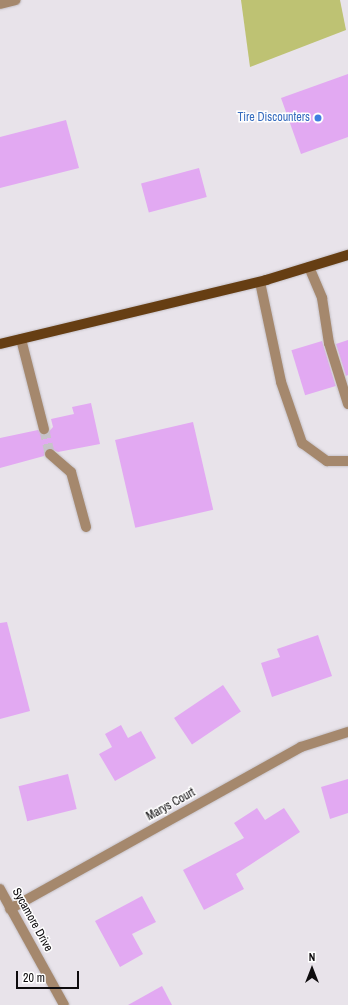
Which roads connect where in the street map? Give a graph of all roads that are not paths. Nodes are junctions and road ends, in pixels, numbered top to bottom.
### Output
1 (16, 0) edge
2 (0, 4) edge
3 (348, 255) edge
4 (308, 267) junction
5 (260, 282) junction
6 (22, 339) junction
7 (0, 344) edge
8 (348, 404) edge
9 (44, 429) tunnel mouth
10 (50, 454) tunnel mouth
11 (348, 460) edge
12 (86, 527) dead end
13 (348, 732) edge
14 (0, 889) edge
15 (10, 909) junction
16 (64, 1005) edge

1 - 2 street
3 - 4 main road
4 - 5 main road
4 - 8 street
5 - 6 main road
5 - 11 street
6 - 7 main road
6 - 9 street
10 - 12 street
13 - 15 street, Marys Court
14 - 15 street, Sycamore Drive
15 - 16 street, Sycamore Drive

